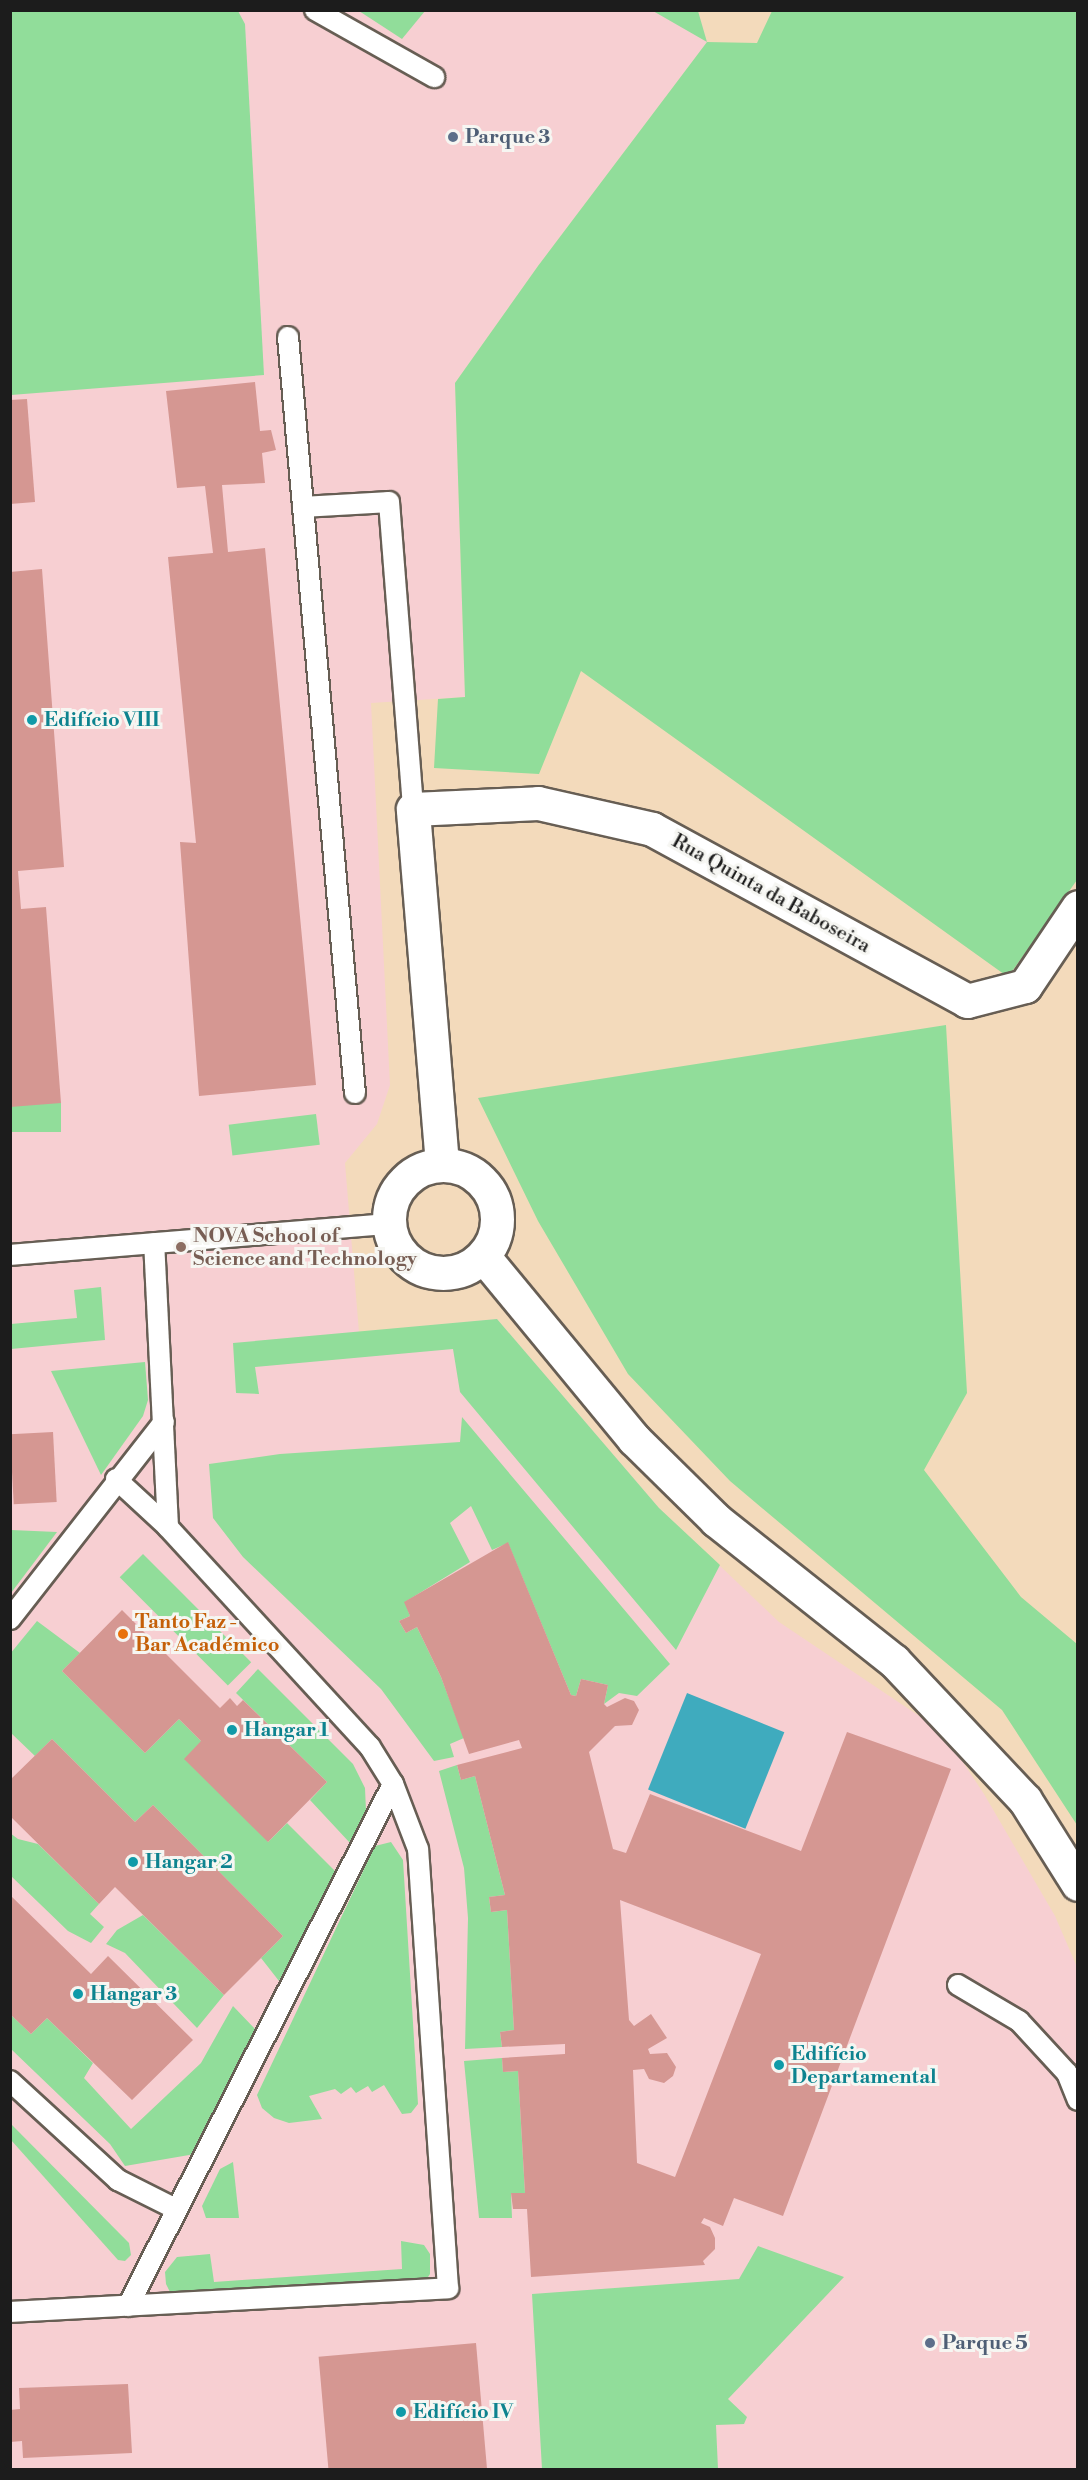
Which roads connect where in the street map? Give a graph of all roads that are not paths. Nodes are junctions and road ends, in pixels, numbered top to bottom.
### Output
1 (315, 10) edge
2 (434, 77) dead end
3 (288, 336) dead end
4 (303, 507) junction
5 (413, 809) junction
6 (1077, 907) edge
7 (355, 1093) dead end
8 (442, 1164) junction
9 (388, 1224) junction
10 (154, 1243) junction
11 (10, 1256) edge
12 (483, 1256) junction
13 (164, 1422) junction
14 (116, 1479) junction
15 (168, 1527) junction
16 (10, 1619) edge
17 (393, 1784) junction
18 (1077, 1884) edge
19 (958, 1985) dead end
20 (10, 2081) edge
21 (1077, 2100) edge
22 (176, 2210) junction
23 (128, 2306) junction
24 (10, 2313) edge

1 - 2 lane
3 - 4 lane
4 - 5 lane
4 - 7 lane
5 - 6 street, Rua Quinta da Baboseira
5 - 8 street
8 - 9 street
8 - 12 street
9 - 10 lane
9 - 12 street
10 - 11 lane
10 - 13 lane
12 - 18 street
13 - 14 lane
13 - 15 lane
14 - 15 lane
14 - 16 lane
15 - 17 lane
17 - 22 lane
17 - 23 lane
19 - 21 lane
20 - 22 lane
22 - 23 lane
23 - 24 lane

